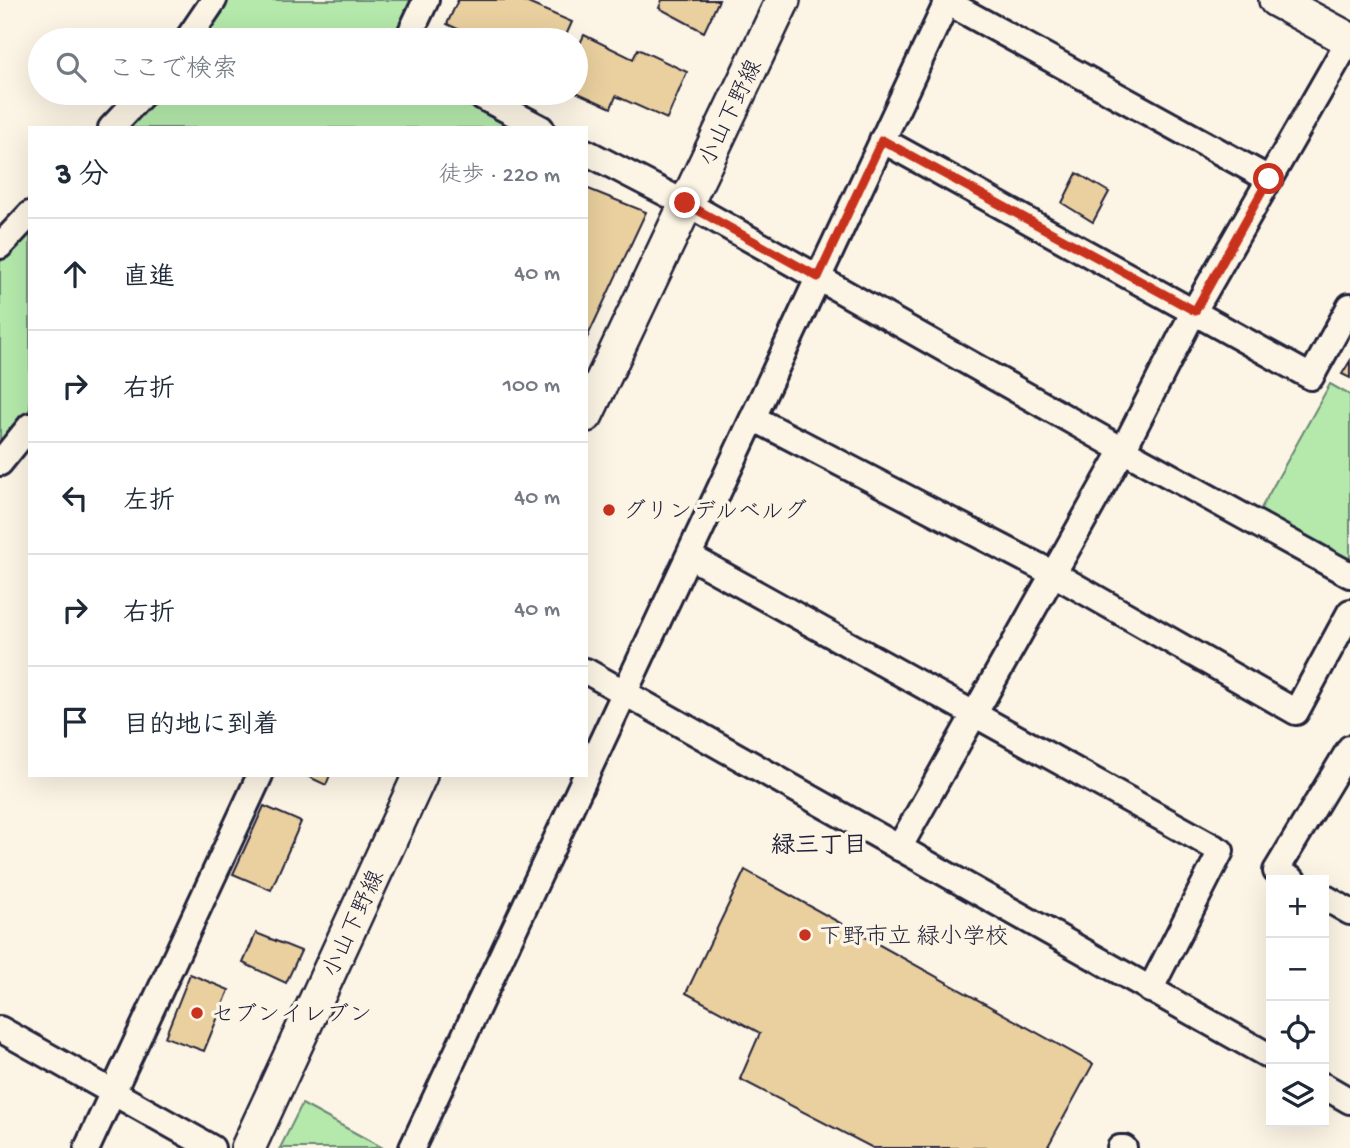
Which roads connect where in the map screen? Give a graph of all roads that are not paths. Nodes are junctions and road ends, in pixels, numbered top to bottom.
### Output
1 (214, 0) edge
2 (426, 0) edge
3 (783, 0) edge
4 (1276, 0) edge
5 (948, 1) edge
6 (195, 28) edge
7 (413, 28) edge
8 (1350, 40) edge
9 (133, 105) edge
10 (498, 105) edge
11 (113, 126) edge
12 (537, 126) edge
13 (882, 140) junction
14 (588, 153) edge
15 (1269, 179) junction
16 (685, 203) junction
17 (28, 216) edge
18 (0, 246) edge
19 (818, 277) junction
20 (1350, 306) edge
21 (1195, 311) junction
22 (588, 411) edge
23 (755, 419) junction
24 (28, 428) edge
25 (1123, 450) junction
26 (0, 463) edge
27 (689, 556) junction
28 (1054, 574) junction
29 (1350, 575) edge
30 (1350, 612) edge
31 (588, 672) edge
32 (627, 693) junction
33 (975, 715) junction
34 (1350, 748) edge
35 (588, 776) edge
36 (259, 777) edge
37 (419, 777) edge
38 (587, 777) edge
39 (900, 848) junction
40 (1284, 875) edge
41 (1329, 900) edge
42 (1350, 912) edge
43 (1150, 990) junction
44 (0, 1029) edge
45 (1266, 1054) edge
46 (1329, 1089) edge
47 (113, 1094) junction
48 (1350, 1101) edge
49 (87, 1148) edge
50 (212, 1148) edge
51 (248, 1148) edge
52 (412, 1148) edge

1 - 6 street
2 - 7 street
3 - 16 main road, 小山下野線
4 - 8 main road
5 - 13 street
5 - 15 street
8 - 15 street
9 - 11 street
10 - 12 street
13 - 19 street
13 - 21 street
14 - 16 street
15 - 21 street
16 - 19 street
16 - 22 main road, 小山下野線
17 - 18 street
19 - 23 street
19 - 25 street
20 - 21 street
21 - 25 street
23 - 27 street
23 - 28 street
24 - 26 street
25 - 28 street
25 - 29 street
27 - 32 street
27 - 33 street
28 - 30 street
28 - 33 street
31 - 32 street
32 - 35 street
32 - 39 street
33 - 39 street
33 - 43 street
34 - 40 street
36 - 47 street
37 - 51 main road, 小山下野線
38 - 52 street
39 - 43 street
41 - 42 street
43 - 45 street
44 - 47 street
46 - 48 street
47 - 49 street
47 - 50 street

